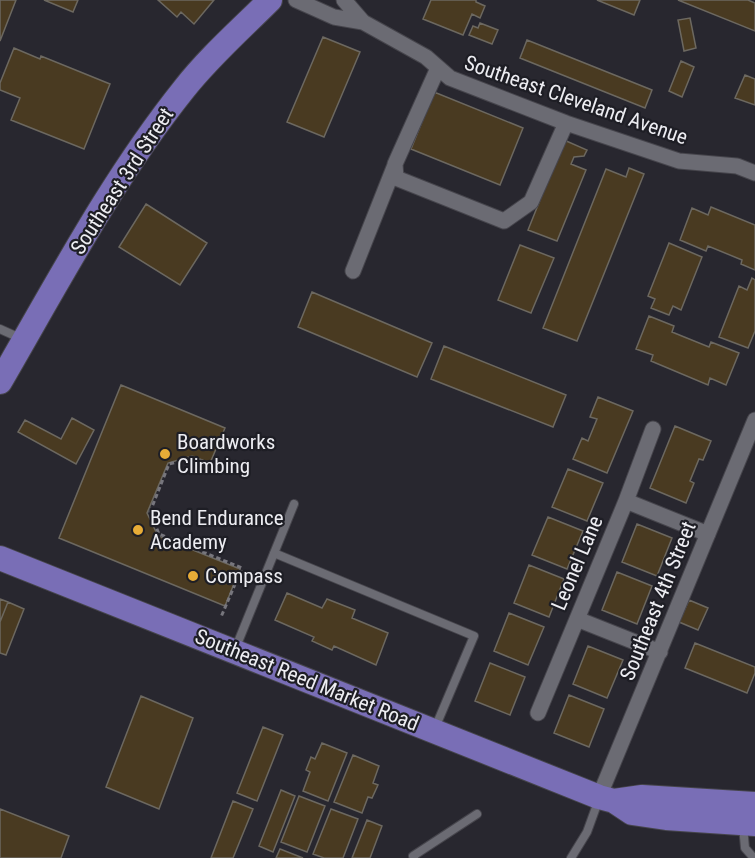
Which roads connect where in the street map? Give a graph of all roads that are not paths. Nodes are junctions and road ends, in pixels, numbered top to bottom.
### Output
1 (270, 0) edge
2 (296, 0) edge
3 (344, 0) edge
4 (363, 22) junction
5 (438, 68) junction
6 (566, 123) junction
7 (395, 165) junction
8 (755, 172) edge
9 (353, 271) dead end
10 (0, 328) edge
11 (24, 340) junction
12 (0, 382) edge
13 (755, 420) edge
14 (653, 429) dead end
15 (626, 501) junction
16 (294, 504) dead end
17 (708, 534) junction
18 (274, 553) junction
19 (0, 558) edge
20 (577, 619) junction
21 (234, 652) junction
22 (660, 652) junction
23 (538, 713) dead end
24 (434, 731) junction
25 (606, 799) junction
26 (477, 814) dead end
27 (748, 814) edge
28 (414, 858) edge
29 (571, 858) edge
30 (754, 858) edge

1 - 11 main road, Southeast 3rd Street
2 - 4 street, Southeast Cleveland Avenue
3 - 4 street, Southeast Cleveland Avenue
4 - 5 street, Southeast Cleveland Avenue
5 - 6 street, Southeast Cleveland Avenue
5 - 7 street
6 - 7 street
6 - 8 street, Southeast Cleveland Avenue
7 - 9 street
10 - 11 lane
11 - 12 main road, Southeast 3rd Street
13 - 17 street, Southeast 4th Street
14 - 15 street, Leonel Lane
15 - 17 street
15 - 20 street, Leonel Lane
16 - 18 lane
17 - 22 street, Southeast 4th Street
18 - 21 lane
18 - 24 lane
19 - 21 main road, Southeast Reed Market Road
20 - 22 street
20 - 23 street, Leonel Lane
21 - 24 main road, Southeast Reed Market Road
22 - 25 street, Southeast 4th Street
24 - 25 main road, Southeast Reed Market Road
25 - 27 main road, Southeast Reed Market Road
25 - 29 lane
26 - 28 lane
27 - 30 lane

